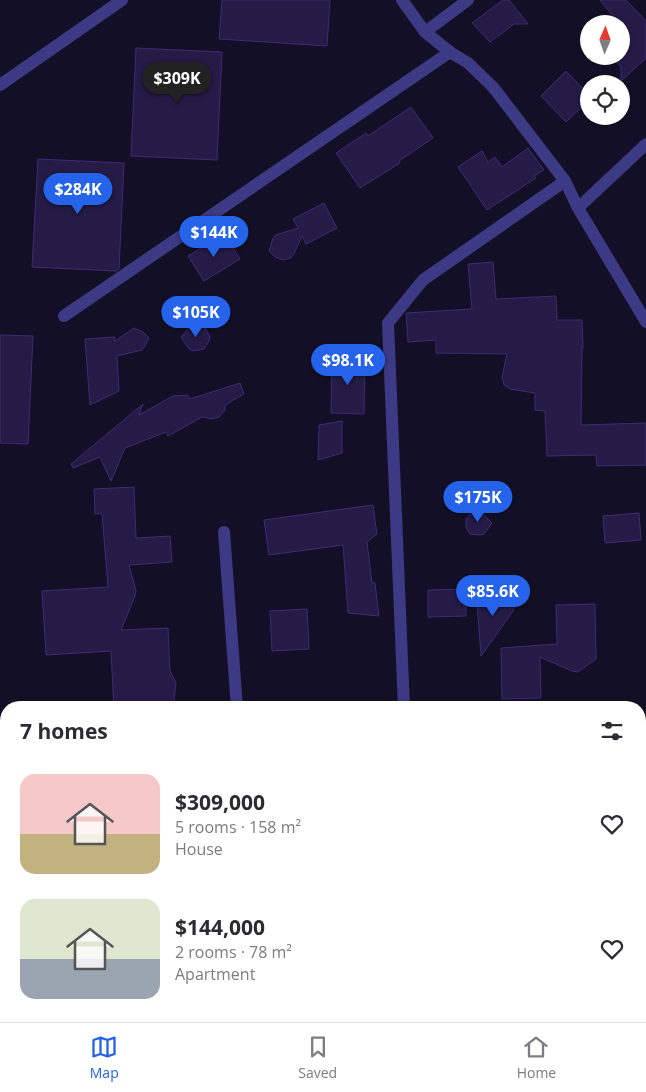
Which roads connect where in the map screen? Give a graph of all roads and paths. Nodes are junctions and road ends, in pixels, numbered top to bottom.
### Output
1 (122, 0) edge
2 (402, 0) edge
3 (468, 0) edge
4 (425, 32) junction
5 (450, 52) junction
6 (0, 86) edge
7 (646, 144) edge
8 (565, 181) junction
9 (578, 208) junction
10 (64, 316) dead end
11 (646, 322) edge
12 (224, 532) dead end
13 (236, 701) edge
14 (404, 701) edge

1 - 6 street
2 - 4 street
3 - 4 street
4 - 5 street
5 - 8 street
5 - 10 street
7 - 9 street
8 - 9 street
8 - 14 street
9 - 11 street
12 - 13 street

